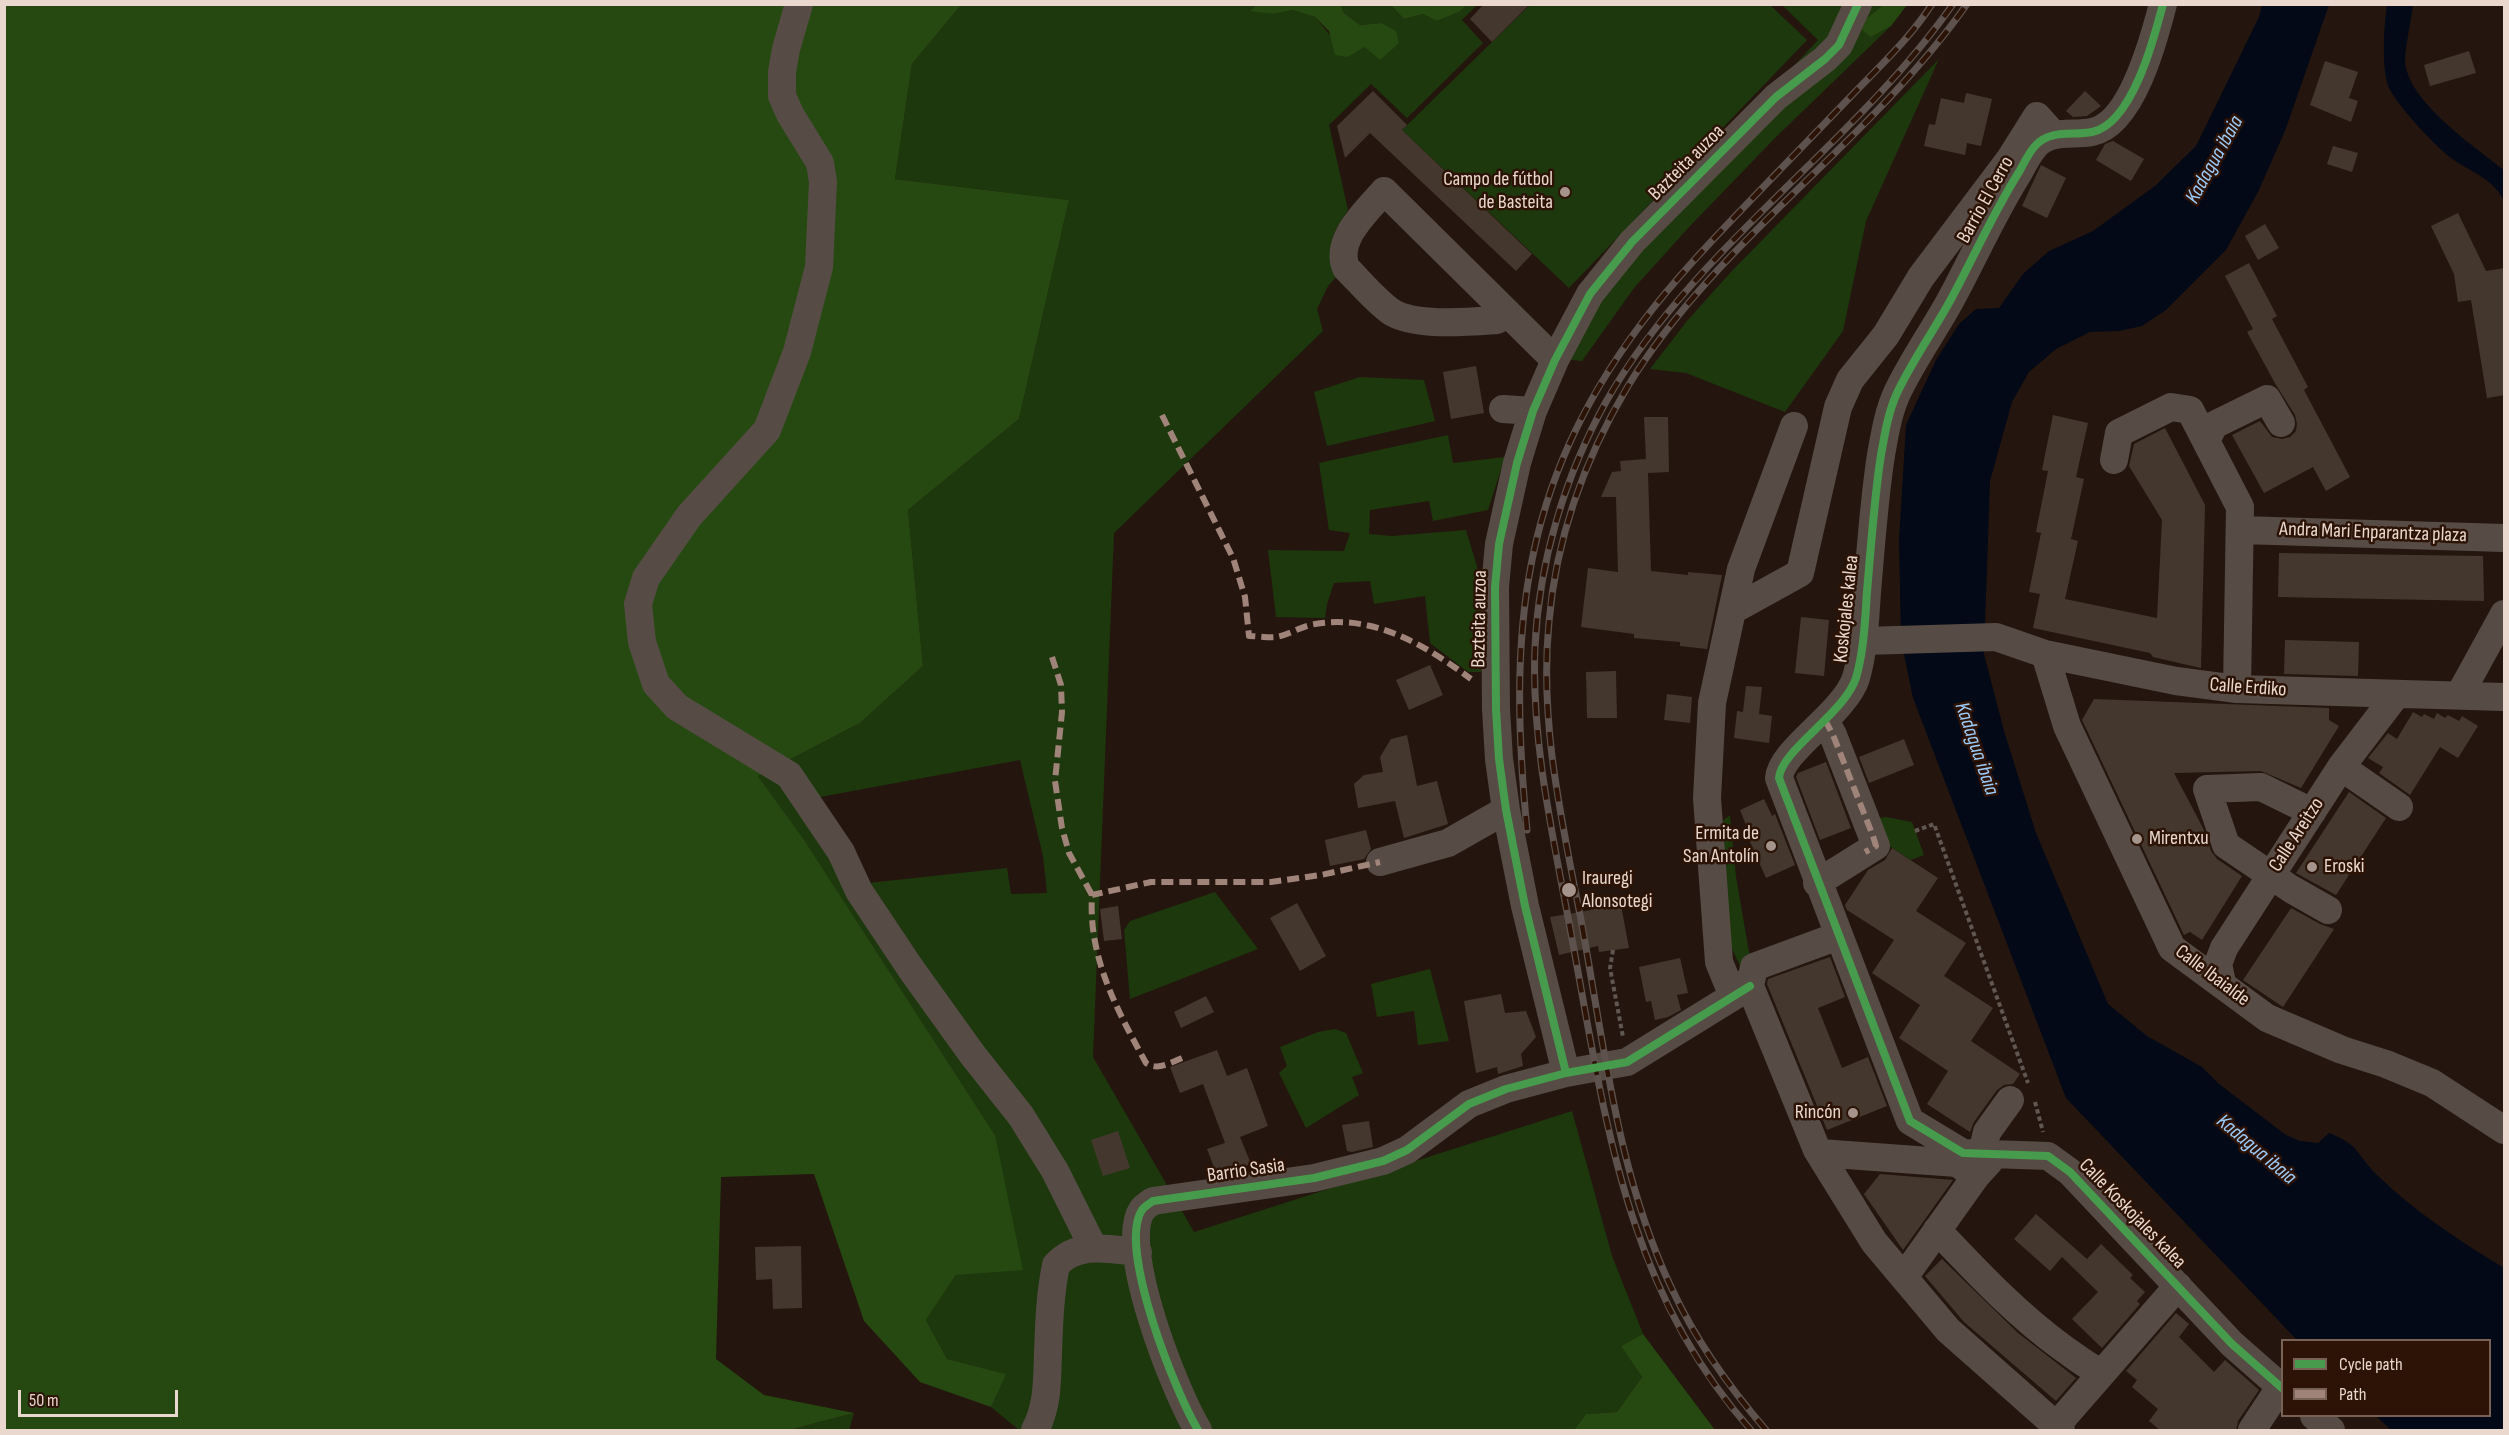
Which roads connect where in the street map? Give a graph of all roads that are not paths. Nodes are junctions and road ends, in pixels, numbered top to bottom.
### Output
1 (799, 4) edge
2 (1858, 4) edge
3 (2163, 4) edge
4 (2054, 135) junction
5 (1504, 311) junction
6 (1555, 360) junction
7 (1897, 393) joint
8 (1503, 409) dead end
9 (1533, 411) junction
10 (2281, 423) dead end
11 (1794, 426) dead end
12 (2206, 441) junction
13 (2114, 460) dead end
14 (2241, 530) junction
15 (2505, 537) edge
16 (1732, 610) junction
17 (2505, 614) edge
18 (1876, 641) junction
19 (2044, 654) junction
20 (2091, 663) junction
21 (2237, 689) junction
22 (2346, 693) junction
23 (2460, 694) junction
24 (2396, 695) junction
25 (2505, 697) edge
26 (2061, 706) junction
27 (1825, 720) junction
28 (2362, 738) junction
29 (2341, 767) junction
30 (2399, 807) dead end
31 (1506, 810) junction
32 (2312, 812) junction
33 (1380, 862) dead end
34 (2271, 874) junction
35 (1817, 882) junction
36 (2328, 910) dead end
37 (1838, 936) junction
38 (2224, 948) junction
39 (2184, 956) junction
40 (2222, 983) junction
41 (1750, 986) junction
42 (1566, 1073) junction
43 (2025, 1096) road end
44 (1910, 1121) junction
45 (2505, 1130) edge
46 (1820, 1153) junction
47 (1905, 1160) junction
48 (1985, 1161) junction
49 (1938, 1230) junction
50 (1093, 1247) junction
51 (1138, 1252) junction
52 (1904, 1277) junction
53 (2178, 1286) junction
54 (2102, 1373) junction
55 (2281, 1386) edge
56 (2281, 1388) edge
57 (2315, 1417) edge
58 (2059, 1428) edge
59 (1035, 1431) edge
60 (1198, 1431) edge
61 (2252, 1431) edge
62 (2331, 1431) edge

1 - 50 street
2 - 6 street, Bazteita auzoa
3 - 4 street
4 - 7 street, Barrio El Cerro
4 - 16 street
5 - 5 street
5 - 6 street
6 - 9 street, Bazteita auzoa
7 - 18 street, Koskojales kalea
8 - 9 street
9 - 31 street, Bazteita auzoa
10 - 12 street
11 - 16 street
12 - 13 street
12 - 14 street
14 - 15 street, Andra Mari Enparantza plaza
14 - 21 street
16 - 41 street
17 - 23 street
18 - 19 street, Calle Erdiko
18 - 27 street, Koskojales kalea
19 - 20 street, Calle Erdiko
19 - 26 street, Calle Ibaialde
20 - 21 street, Calle Erdiko
20 - 26 street
21 - 22 street, Calle Erdiko
22 - 24 street, Calle Erdiko
22 - 28 street
23 - 24 street, Calle Erdiko
23 - 25 street, Calle Erdiko
24 - 28 street, Calle Areitzo
26 - 39 street, Calle Ibaialde
27 - 35 street, Koskojales kalea
27 - 35 street
28 - 29 street, Calle Areitzo
29 - 30 street
29 - 32 street, Calle Areitzo
31 - 33 street
31 - 42 street, Bazteita auzoa
32 - 34 street, Calle Areitzo
32 - 34 street
34 - 36 street
34 - 38 street, Calle Areitzo
35 - 37 street, Koskojales kalea
37 - 41 street
37 - 44 street
38 - 39 street
38 - 40 street, Calle Areitzo
39 - 40 street, Calle Ibaialde
40 - 45 street, Calle Ibaialde
41 - 42 street
41 - 46 street, Calle Koskojales kalea
42 - 51 street, Barrio Sasia
43 - 48 street
44 - 47 street
44 - 48 street
46 - 47 street
46 - 52 street, Calle Koskojales kalea
47 - 48 street
48 - 49 street
48 - 53 street, Calle Koskojales kalea
49 - 52 street
49 - 54 street
50 - 51 street
50 - 59 street
51 - 60 street, Barrio Sasia
52 - 58 street, Calle Koskojales kalea
53 - 54 street, Calle Koskojales kalea
53 - 55 street, Calle Koskojales kalea
54 - 58 street, Calle Koskojales kalea
56 - 61 street
57 - 62 street

